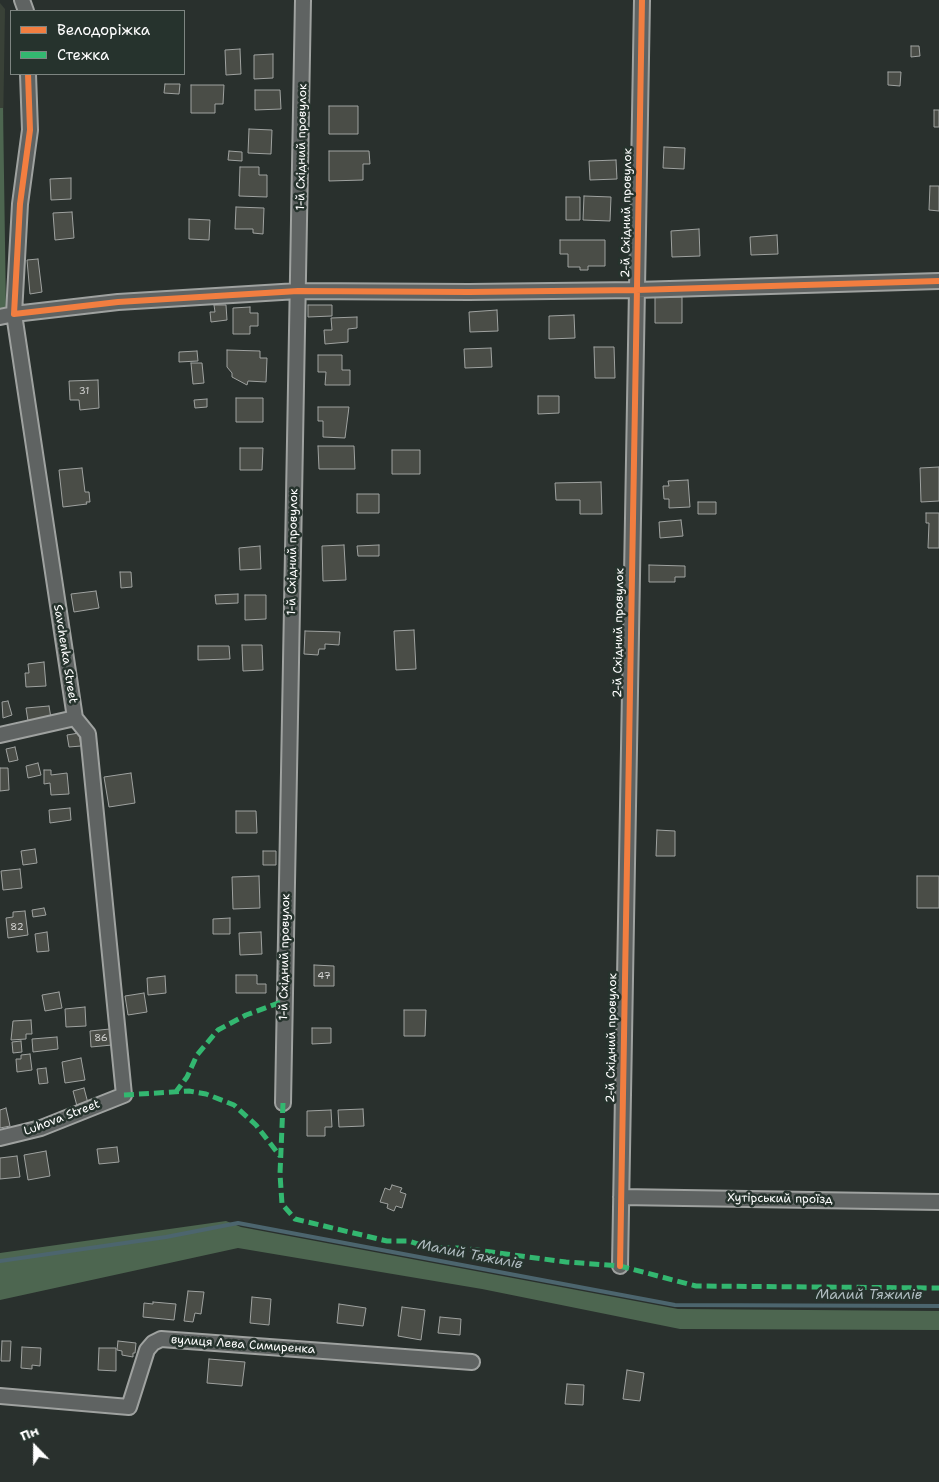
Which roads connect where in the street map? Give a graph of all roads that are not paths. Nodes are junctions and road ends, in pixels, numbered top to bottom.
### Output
1 (303, 0) edge
2 (642, 0) edge
3 (28, 75) edge
4 (939, 280) edge
5 (636, 290) junction
6 (298, 291) junction
7 (14, 314) junction
8 (0, 317) edge
9 (75, 718) junction
10 (0, 735) edge
11 (124, 1095) joint
12 (283, 1103) dead end
13 (0, 1138) edge
14 (621, 1197) junction
15 (939, 1202) edge
16 (620, 1266) dead end
17 (472, 1362) dead end
18 (0, 1396) edge

1 - 6 street, 1-й Східний провулок
2 - 5 street, 2-й Східний провулок
3 - 7 street, Savchenka Street
4 - 5 street
5 - 6 street
5 - 14 street, 2-й Східний провулок
6 - 7 street
6 - 12 street, 1-й Східний провулок
7 - 8 street
7 - 9 street, Savchenka Street
9 - 10 street
9 - 11 street, Savchenka Street
11 - 13 street, Luhova Street
14 - 15 street, Хутірський проїзд
14 - 16 street, 2-й Східний провулок
17 - 18 street, вулиця Лева Симиренка

